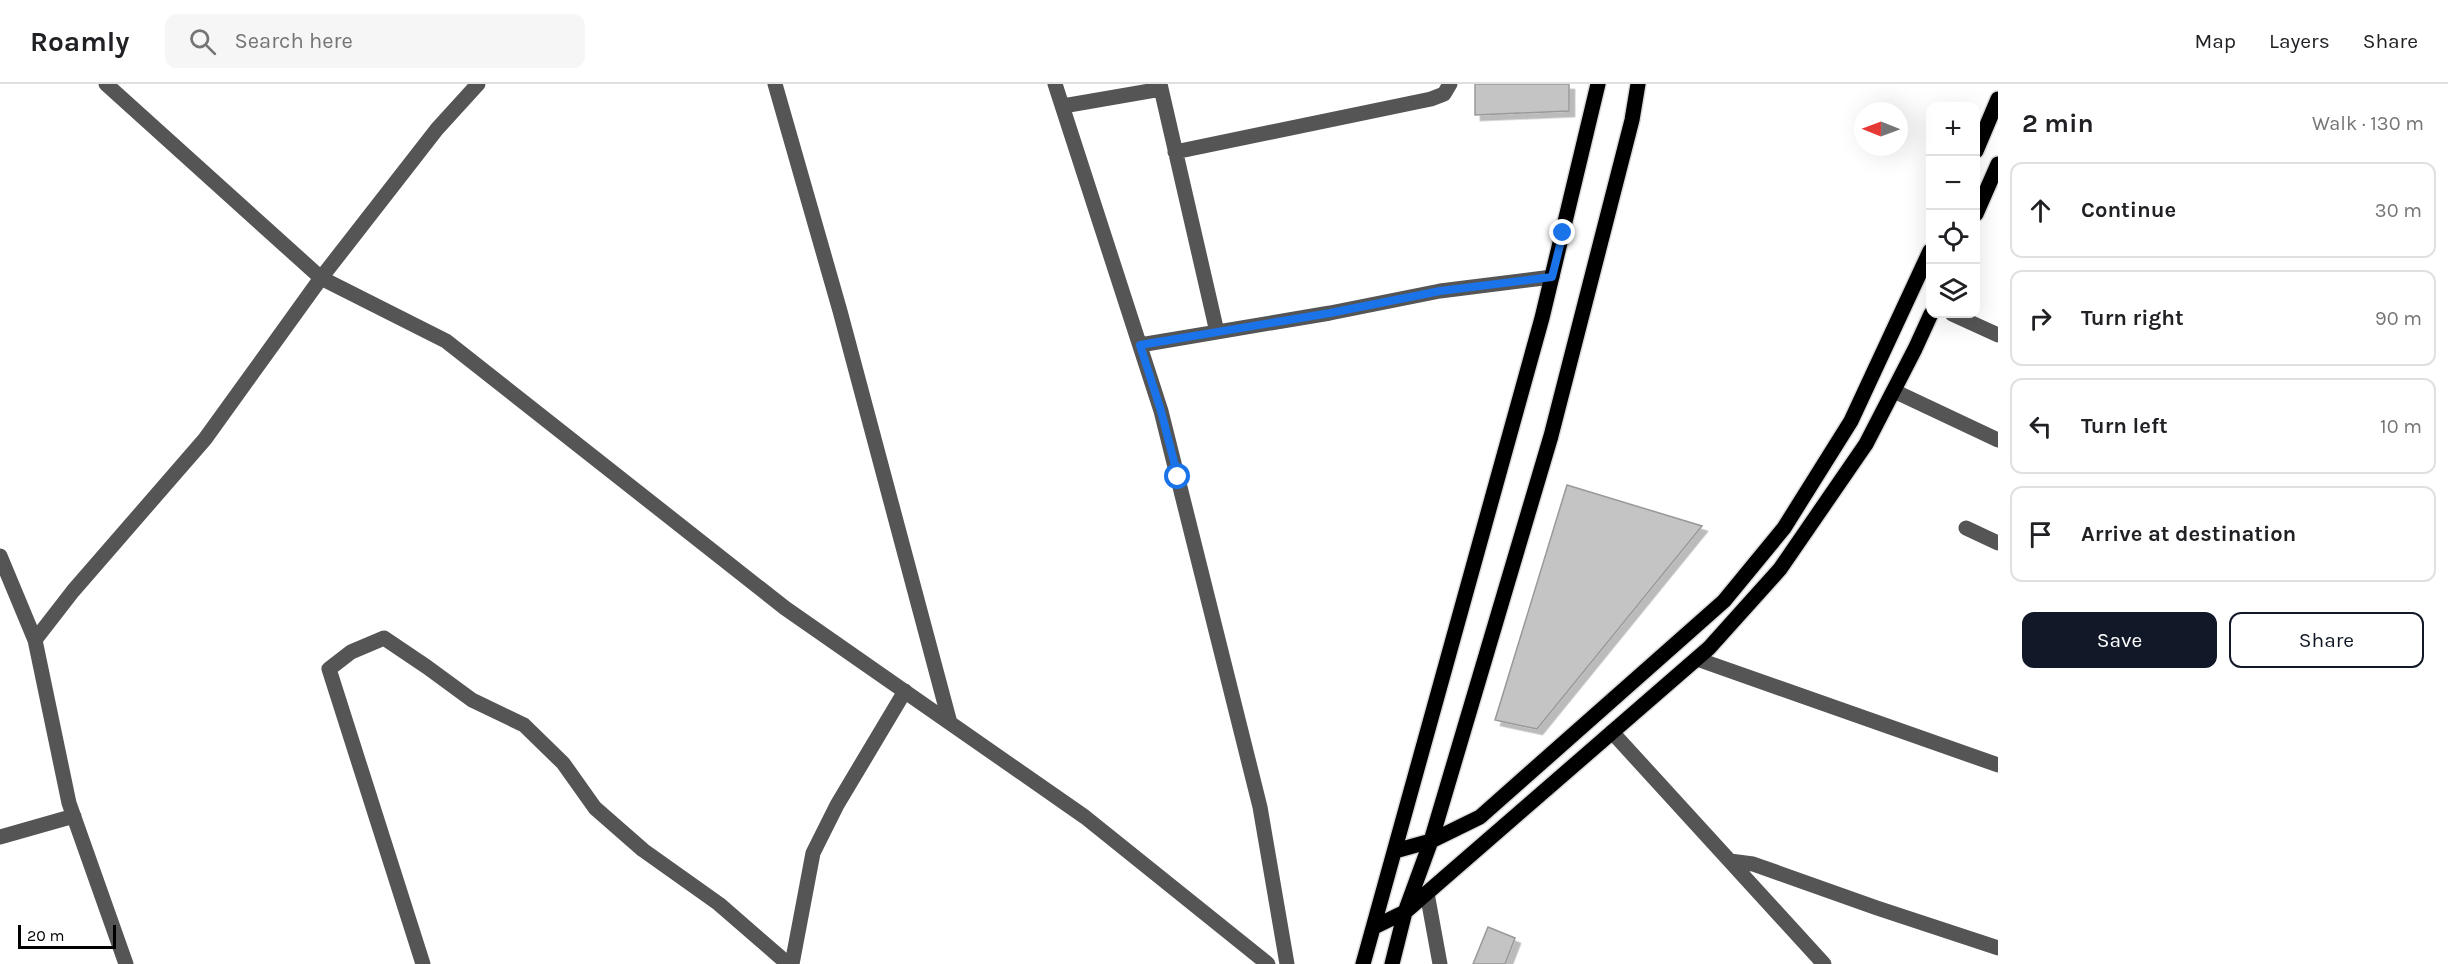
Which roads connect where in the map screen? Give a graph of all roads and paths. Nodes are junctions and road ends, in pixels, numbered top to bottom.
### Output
1 (106, 84) edge
2 (478, 84) edge
3 (775, 84) edge
4 (1056, 84) edge
5 (1450, 84) edge
6 (1598, 84) edge
7 (1638, 84) edge
8 (1161, 86) edge
9 (1998, 99) edge
10 (1063, 106) junction
11 (1980, 142) edge
12 (1175, 152) junction
13 (1998, 164) edge
14 (1978, 210) edge
15 (1926, 260) edge
16 (1552, 277) junction
17 (321, 278) junction
18 (1929, 318) edge
19 (1961, 318) edge
20 (1217, 332) junction
21 (1998, 335) edge
22 (1140, 345) junction
23 (1894, 390) junction
24 (1998, 440) edge
25 (1966, 528) dead end
26 (1998, 543) edge
27 (0, 556) edge
28 (35, 640) junction
29 (1697, 659) junction
30 (904, 691) junction
31 (950, 723) junction
32 (1612, 732) junction
33 (1998, 765) edge
34 (74, 816) junction
35 (0, 837) edge
36 (1431, 841) junction
37 (1395, 851) junction
38 (1730, 861) junction
39 (1427, 893) junction
40 (1405, 912) junction
41 (1374, 927) junction
42 (1998, 948) edge
43 (126, 964) edge
44 (423, 964) edge
45 (790, 964) edge
46 (1268, 964) edge
47 (1287, 964) edge
48 (1363, 964) edge
49 (1392, 964) edge
50 (1440, 964) edge
51 (1824, 964) edge

1 - 17 street
2 - 17 street
3 - 31 street
4 - 10 street
5 - 12 street
6 - 16 main road
7 - 36 main road
8 - 10 street
8 - 12 street
9 - 11 main road
10 - 22 street
12 - 20 street
13 - 14 main road
15 - 36 main road
16 - 20 street
16 - 37 main road
17 - 28 street
17 - 30 street
18 - 23 main road
19 - 21 street
20 - 22 street
22 - 47 street
23 - 24 street
23 - 29 main road
25 - 26 street
27 - 28 street
28 - 34 street
29 - 32 main road
29 - 33 street
30 - 31 street
30 - 45 street
31 - 46 street
32 - 38 street
32 - 39 main road
34 - 35 street
34 - 43 street
36 - 37 main road
36 - 40 main road
37 - 41 main road
38 - 42 street
38 - 51 street
39 - 40 main road
39 - 50 street
40 - 41 main road
40 - 49 main road
41 - 48 main road
44 - 45 street

